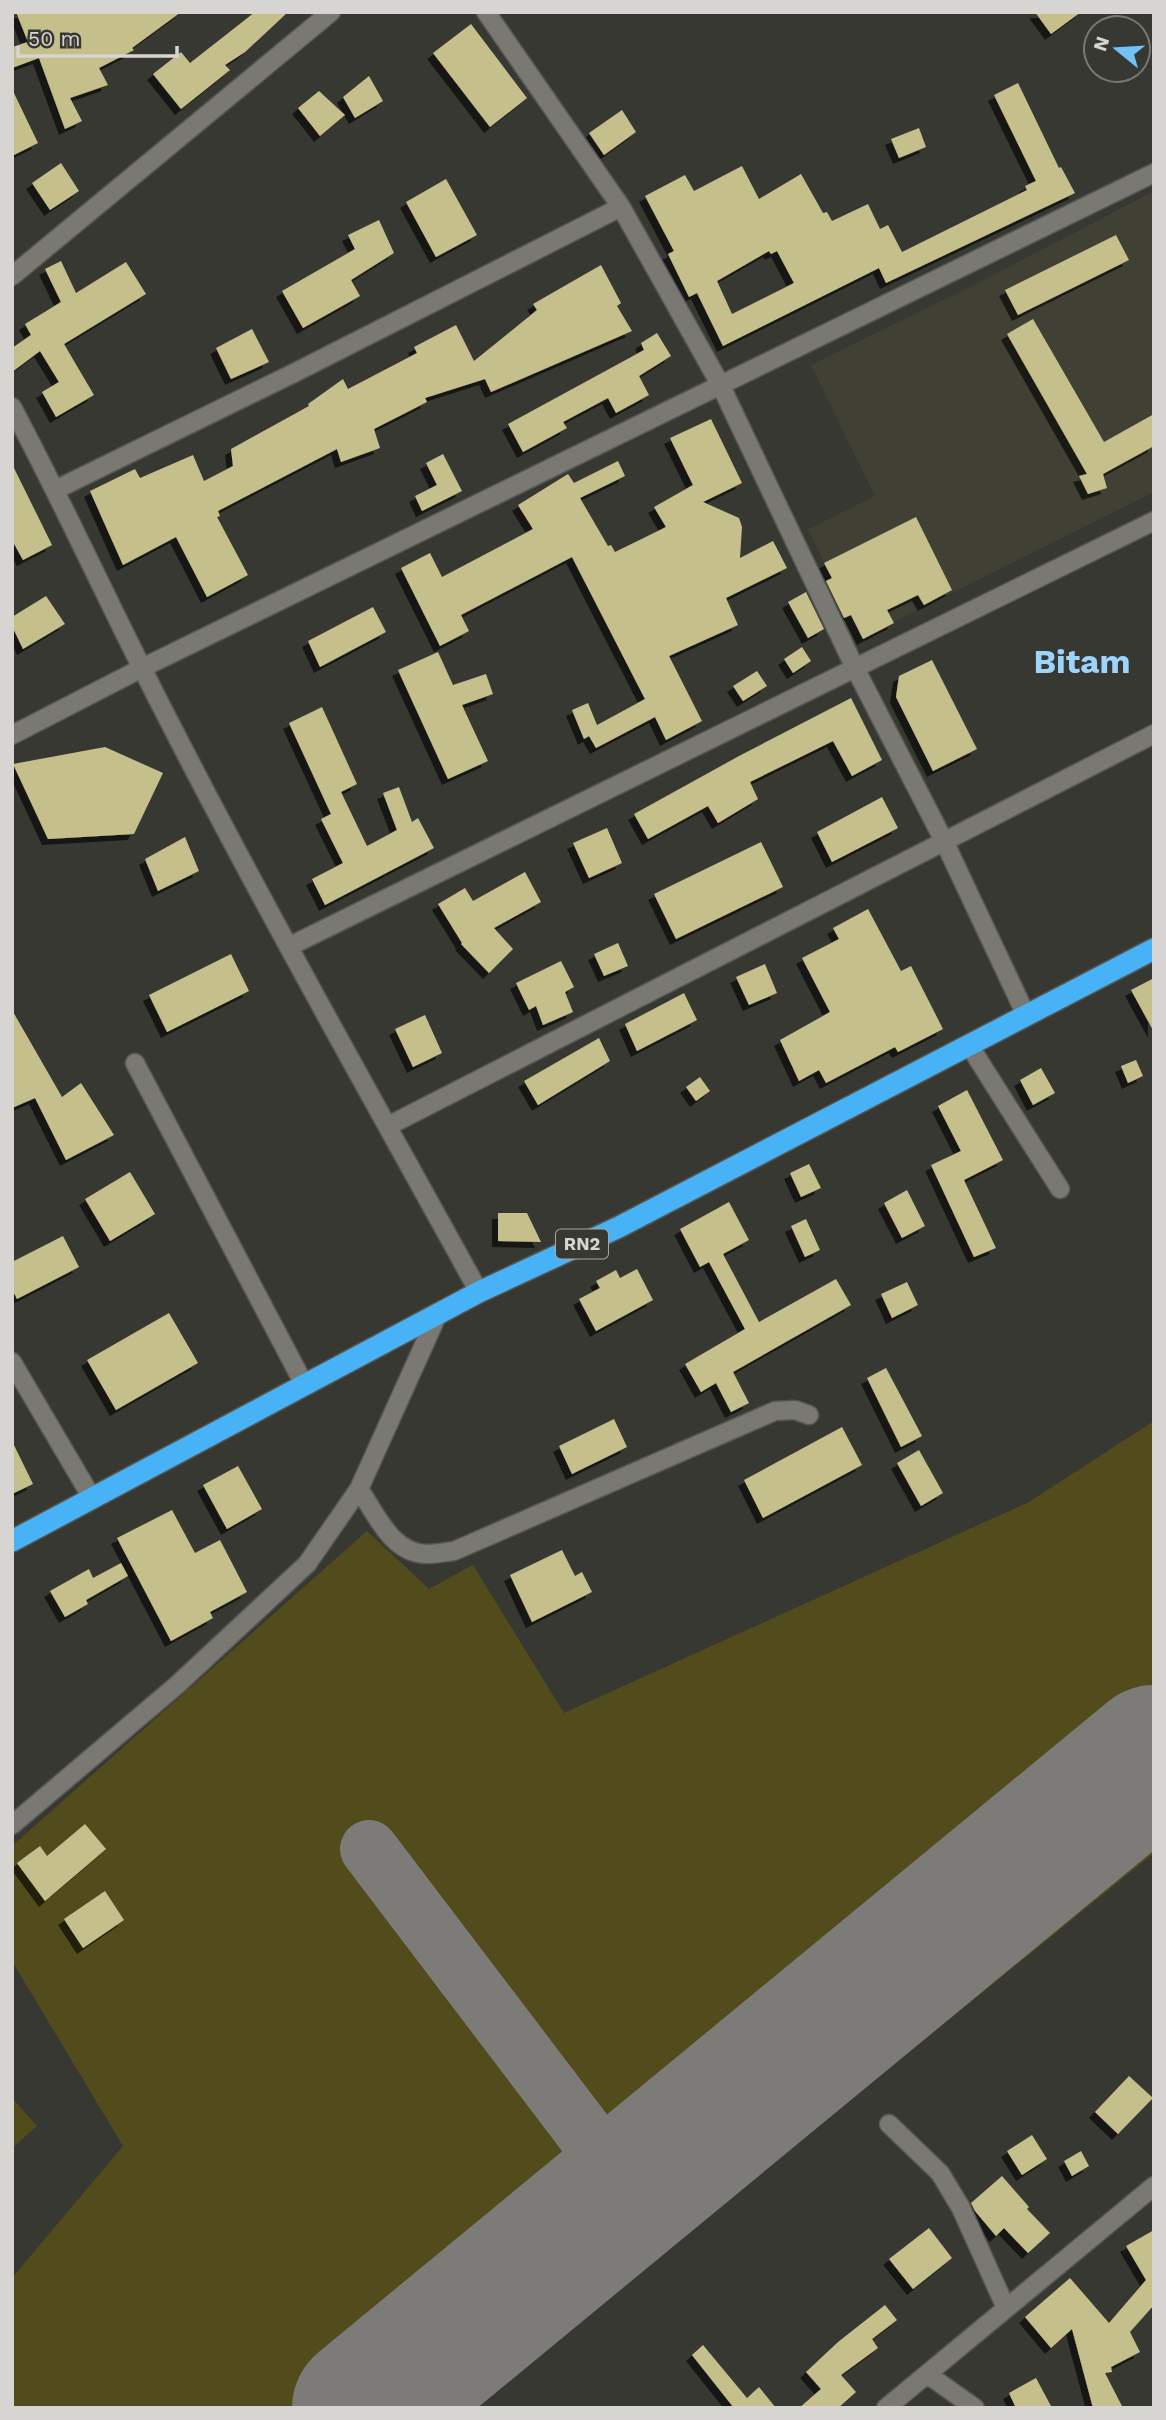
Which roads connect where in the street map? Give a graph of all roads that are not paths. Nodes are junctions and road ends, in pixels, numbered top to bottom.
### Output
1 (331, 12) edge
2 (486, 12) edge
3 (1154, 173) edge
4 (621, 207) junction
5 (12, 276) edge
6 (720, 384) junction
7 (12, 407) edge
8 (57, 489) junction
9 (1154, 521) edge
10 (142, 668) junction
11 (855, 668) junction
12 (1154, 734) edge
13 (12, 735) edge
14 (945, 843) junction
15 (290, 946) junction
16 (1154, 949) edge
17 (1026, 1015) junction
18 (969, 1045) junction
19 (135, 1063) dead end
20 (388, 1126) junction
21 (1060, 1189) dead end
22 (479, 1292) junction
23 (437, 1316) junction
24 (12, 1362) edge
25 (305, 1386) junction
26 (809, 1415) dead end
27 (359, 1489) junction
28 (92, 1498) junction
29 (12, 1541) edge
30 (12, 1825) edge
31 (890, 2124) dead end
32 (1154, 2186) edge
33 (1006, 2308) junction
34 (927, 2374) junction
35 (886, 2408) edge
36 (975, 2408) edge

1 - 5 street
2 - 4 street
3 - 6 street
4 - 6 street
4 - 8 street
6 - 10 street
6 - 11 street
7 - 8 street
8 - 10 street
9 - 11 street
10 - 13 street
10 - 15 street
11 - 14 street
11 - 15 street
12 - 14 street
14 - 17 street
14 - 20 street
15 - 20 street
16 - 17 highway, RN2
17 - 18 highway, RN2
18 - 21 street
18 - 22 highway, RN2
19 - 25 street
20 - 22 street
22 - 23 highway, RN2
23 - 25 highway, RN2
23 - 27 street
24 - 28 street
25 - 28 highway, RN2
26 - 27 street
27 - 30 street
28 - 29 highway, RN2
31 - 33 street
32 - 33 street
33 - 34 street
34 - 35 street
34 - 36 street

